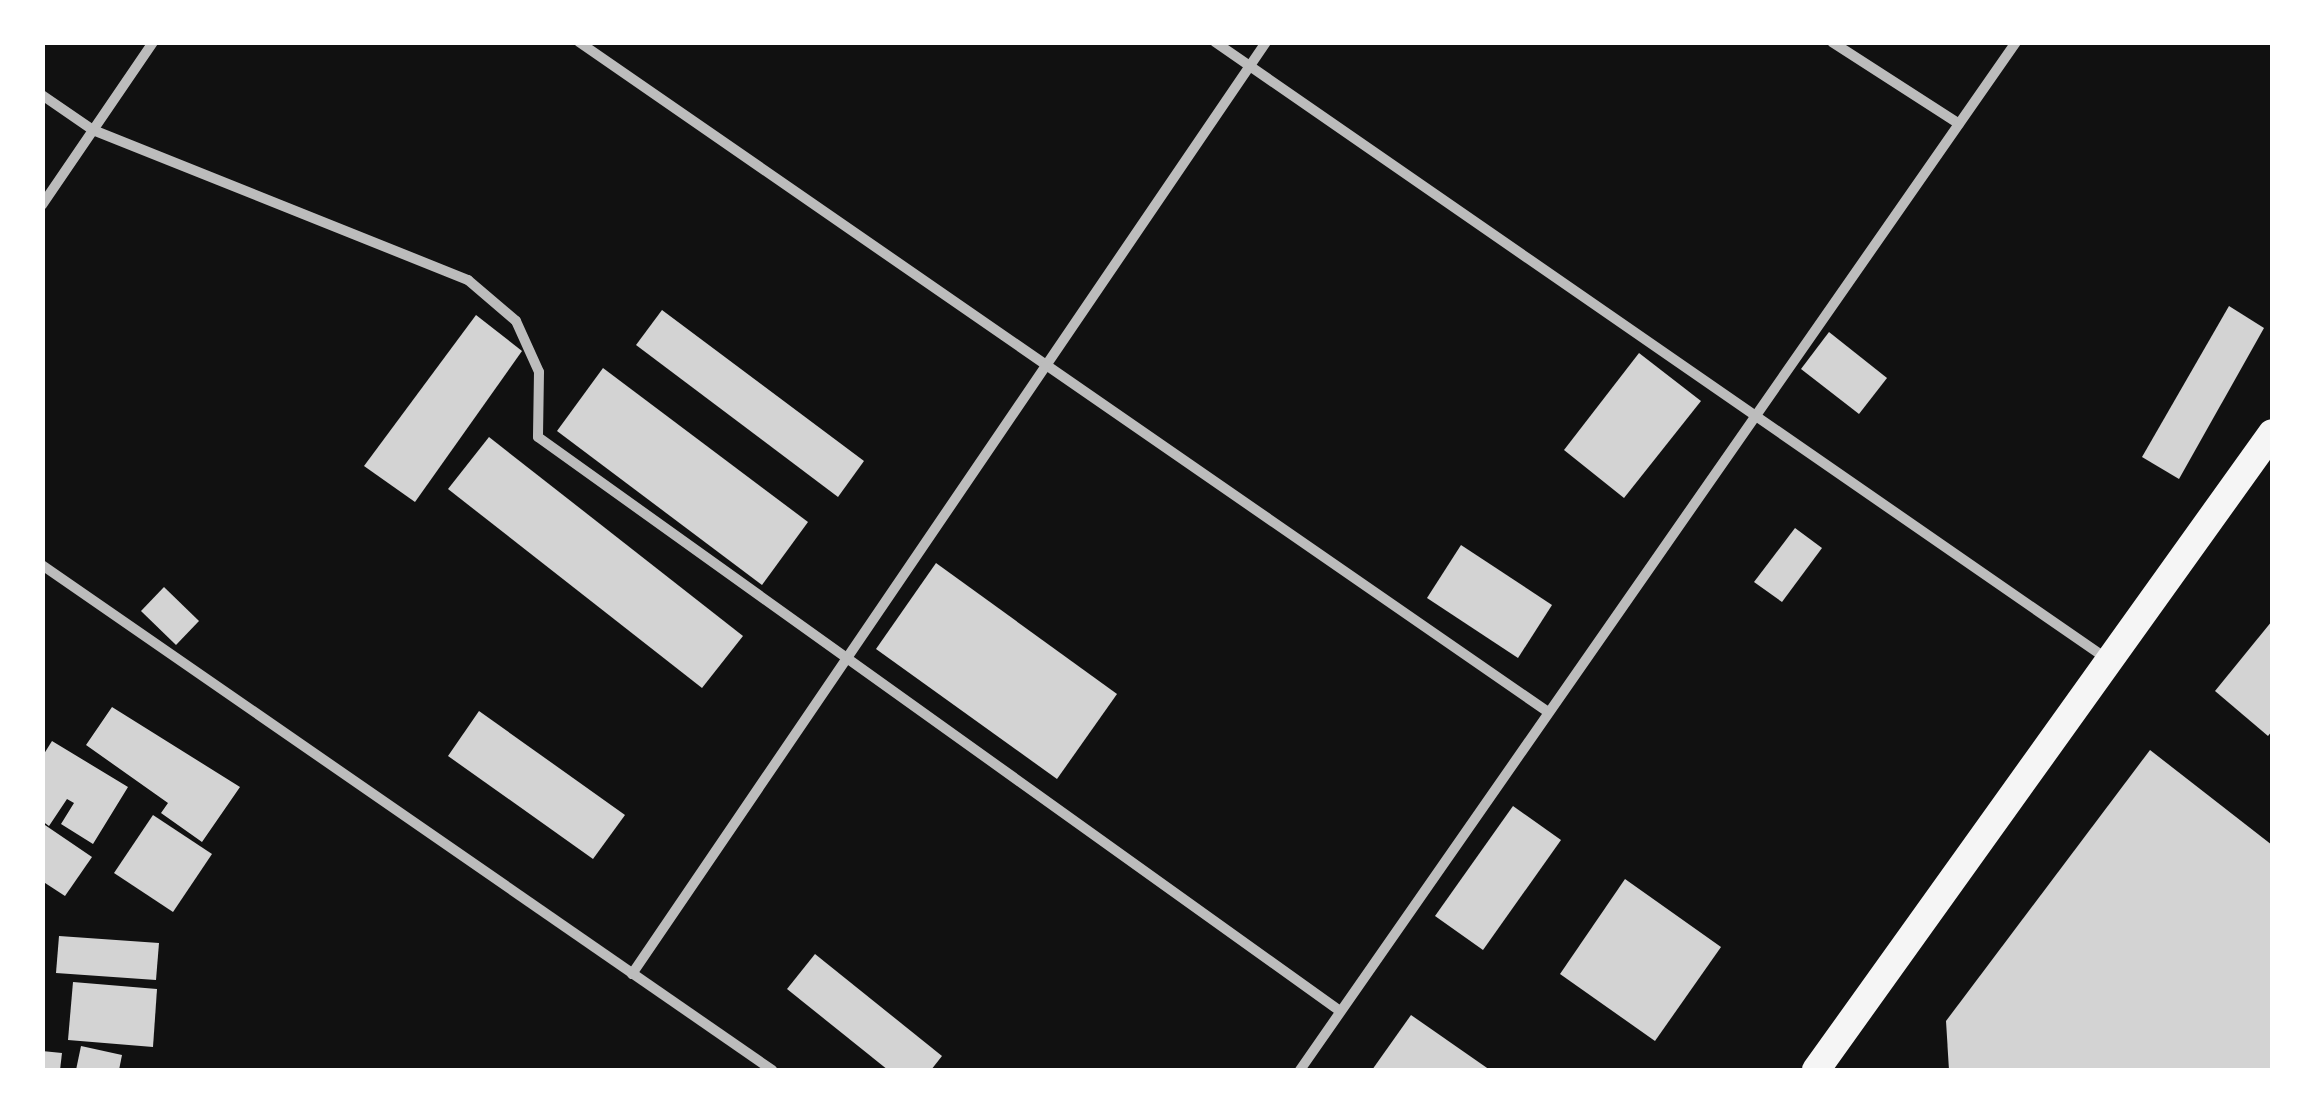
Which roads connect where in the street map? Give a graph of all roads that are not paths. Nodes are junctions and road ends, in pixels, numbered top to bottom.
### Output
1 (153, 42) edge
2 (580, 42) edge
3 (1215, 42) edge
4 (1266, 42) edge
5 (1832, 42) edge
6 (2016, 42) edge
7 (1250, 66) junction
8 (42, 95) edge
9 (1958, 124) junction
10 (93, 130) junction
11 (42, 206) edge
12 (1045, 364) junction
13 (1752, 416) junction
14 (2272, 434) edge
15 (42, 565) edge
16 (844, 660) junction
17 (2108, 660) junction
18 (1548, 712) junction
19 (632, 974) junction
20 (1340, 1011) junction
21 (772, 1070) edge
22 (1300, 1070) edge
23 (1816, 1070) edge

1 - 10 street
2 - 12 street
3 - 7 street
4 - 7 street
5 - 9 street
6 - 9 street
7 - 12 street
7 - 13 street
8 - 10 street
9 - 13 street
10 - 11 street
10 - 16 street
12 - 16 street
12 - 18 street
13 - 17 street
13 - 18 street
14 - 17 highway
15 - 19 street
16 - 19 street
16 - 20 street
17 - 23 highway
18 - 20 street
19 - 21 street
20 - 22 street

